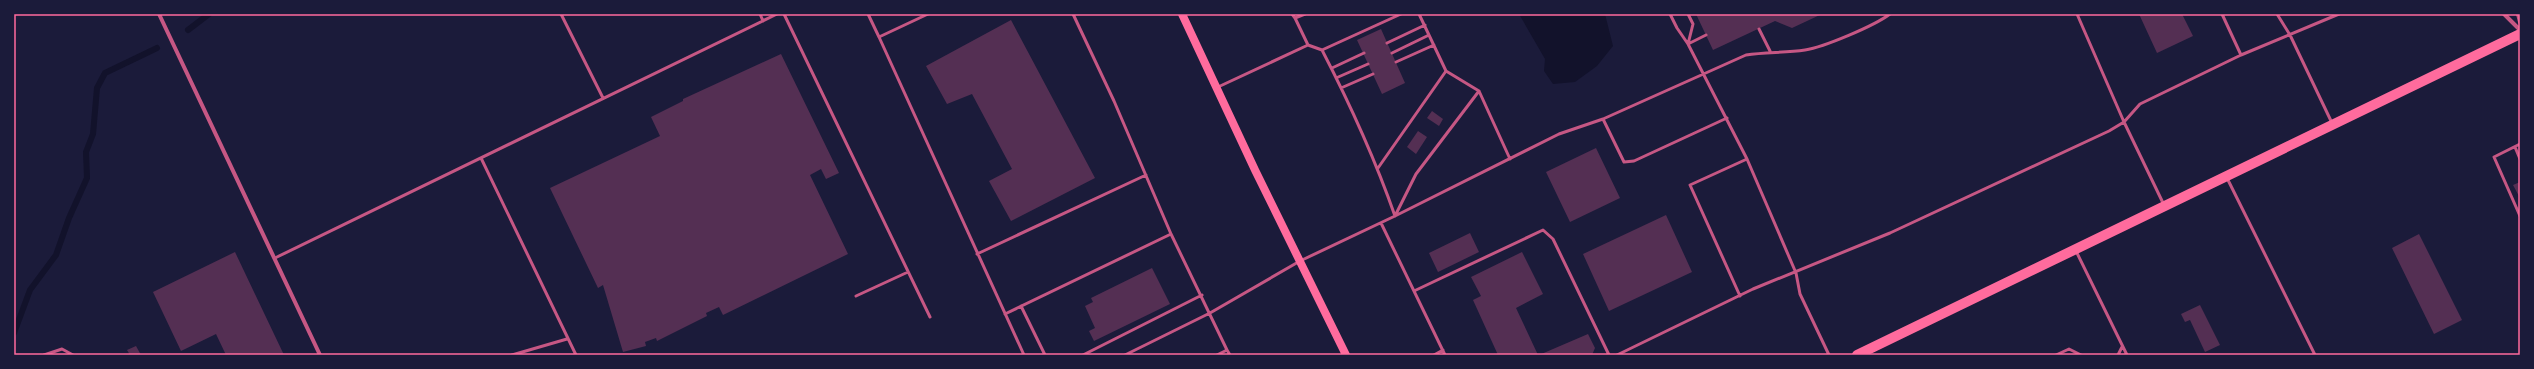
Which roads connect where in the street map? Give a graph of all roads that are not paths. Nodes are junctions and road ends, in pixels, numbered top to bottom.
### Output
1 (159, 14) edge
2 (561, 14) edge
3 (760, 14) edge
4 (777, 14) edge
5 (784, 14) edge
6 (868, 14) edge
7 (928, 14) edge
8 (1073, 14) edge
9 (1182, 14) edge
10 (1292, 14) edge
11 (1305, 14) edge
12 (1401, 14) edge
13 (1419, 14) edge
14 (1670, 14) edge
15 (1688, 14) edge
16 (1890, 14) edge
17 (2077, 14) edge
18 (2222, 14) edge
19 (2277, 14) edge
20 (2339, 14) edge
21 (2504, 14) edge
22 (2518, 14) edge
23 (1295, 18) junction
24 (763, 21) junction
25 (2520, 22) edge
26 (1425, 25) junction
27 (1759, 28) dead end
28 (2520, 30) edge
29 (2520, 34) edge
30 (1429, 35) junction
31 (1706, 35) dead end
32 (2290, 35) junction
33 (879, 37) junction
34 (1387, 43) dead end
35 (1688, 44) junction
36 (1308, 45) junction
37 (1434, 45) junction
38 (1322, 50) junction
39 (1770, 51) junction
40 (1364, 53) dead end
41 (1392, 53) dead end
42 (2241, 55) junction
43 (1396, 62) dead end
44 (1368, 64) dead end
45 (1332, 68) junction
46 (1446, 71) junction
47 (1373, 74) dead end
48 (1703, 74) junction
49 (1336, 78) junction
50 (1216, 88) junction
51 (1341, 88) junction
52 (1478, 91) junction
53 (603, 98) junction
54 (1727, 118) junction
55 (1603, 119) junction
56 (2124, 122) junction
57 (2333, 125) junction
58 (2520, 144) edge
59 (2515, 147) junction
60 (481, 158) junction
61 (1510, 159) junction
62 (1746, 159) junction
63 (2520, 159) edge
64 (1378, 168) junction
65 (1146, 175) junction
66 (2227, 177) junction
67 (2165, 206) junction
68 (1395, 216) junction
69 (2520, 216) edge
70 (1381, 223) junction
71 (1171, 234) junction
72 (2076, 250) junction
73 (977, 254) junction
74 (275, 258) junction
75 (1300, 261) junction
76 (908, 272) junction
77 (1796, 273) junction
78 (1414, 291) junction
79 (1202, 295) junction
80 (856, 296) dead end
81 (1740, 296) junction
82 (1021, 306) junction
83 (1210, 313) junction
84 (1005, 314) junction
85 (930, 317) dead end
86 (567, 339) junction
87 (2122, 347) junction
88 (1228, 350) junction
89 (1443, 350) junction
90 (1618, 354) edge
91 (44, 355) edge
92 (73, 355) edge
93 (320, 355) edge
94 (512, 355) edge
95 (576, 355) edge
96 (1024, 355) edge
97 (1045, 355) edge
98 (1083, 355) edge
99 (1125, 355) edge
100 (1217, 355) edge
101 (1230, 355) edge
102 (1346, 355) edge
103 (1434, 355) edge
104 (1445, 355) edge
105 (1609, 355) edge
106 (1829, 355) edge
107 (1857, 355) edge
108 (2056, 355) edge
109 (2081, 355) edge
110 (2118, 355) edge
111 (2127, 355) edge
112 (2315, 355) edge

1 - 74 street
2 - 53 lane
3 - 24 lane
4 - 24 lane
5 - 76 lane
6 - 33 lane
7 - 33 lane
8 - 65 lane
9 - 50 main road
10 - 23 lane
11 - 23 lane
12 - 38 lane
13 - 26 lane
14 - 35 lane
15 - 35 lane
16 - 39 lane
17 - 56 lane
18 - 42 lane
19 - 32 lane
20 - 32 lane
21 - 28 street
22 - 25 street
23 - 36 lane
24 - 53 lane
26 - 30 lane
26 - 34 lane
27 - 39 lane
29 - 57 main road
30 - 37 lane
30 - 41 lane
31 - 35 lane
32 - 42 lane
32 - 57 lane
33 - 73 lane
35 - 48 lane
36 - 38 lane
36 - 50 lane
37 - 43 lane
37 - 46 lane
38 - 45 lane
39 - 48 lane
40 - 45 lane
42 - 56 lane
44 - 49 lane
45 - 49 lane
46 - 52 lane
46 - 64 lane
47 - 51 lane
48 - 54 lane
48 - 55 lane
49 - 51 lane
50 - 75 main road
51 - 64 lane
52 - 61 lane
52 - 68 lane
53 - 60 lane
54 - 55 lane
54 - 62 lane
55 - 61 lane
56 - 67 lane
56 - 77 lane
57 - 66 main road
58 - 59 lane
59 - 63 lane
59 - 69 lane
60 - 74 lane
60 - 86 lane
61 - 68 lane
62 - 77 lane
62 - 81 lane
64 - 68 lane
65 - 71 lane
65 - 73 lane
66 - 67 main road
66 - 112 lane
67 - 72 main road
68 - 70 lane
70 - 75 lane
70 - 78 lane
71 - 79 lane
71 - 82 lane
72 - 87 lane
72 - 107 main road
73 - 84 lane
74 - 93 street
75 - 83 lane
75 - 102 main road
76 - 80 lane
76 - 85 lane
77 - 81 lane
77 - 106 lane
78 - 89 lane
78 - 105 lane
79 - 83 lane
79 - 98 lane
81 - 90 lane
82 - 84 lane
82 - 97 lane
83 - 88 lane
83 - 99 lane
84 - 96 lane
86 - 94 lane
86 - 95 lane
87 - 110 lane
87 - 111 lane
88 - 100 lane
88 - 101 lane
89 - 103 lane
89 - 104 lane
91 - 92 lane
108 - 109 lane

